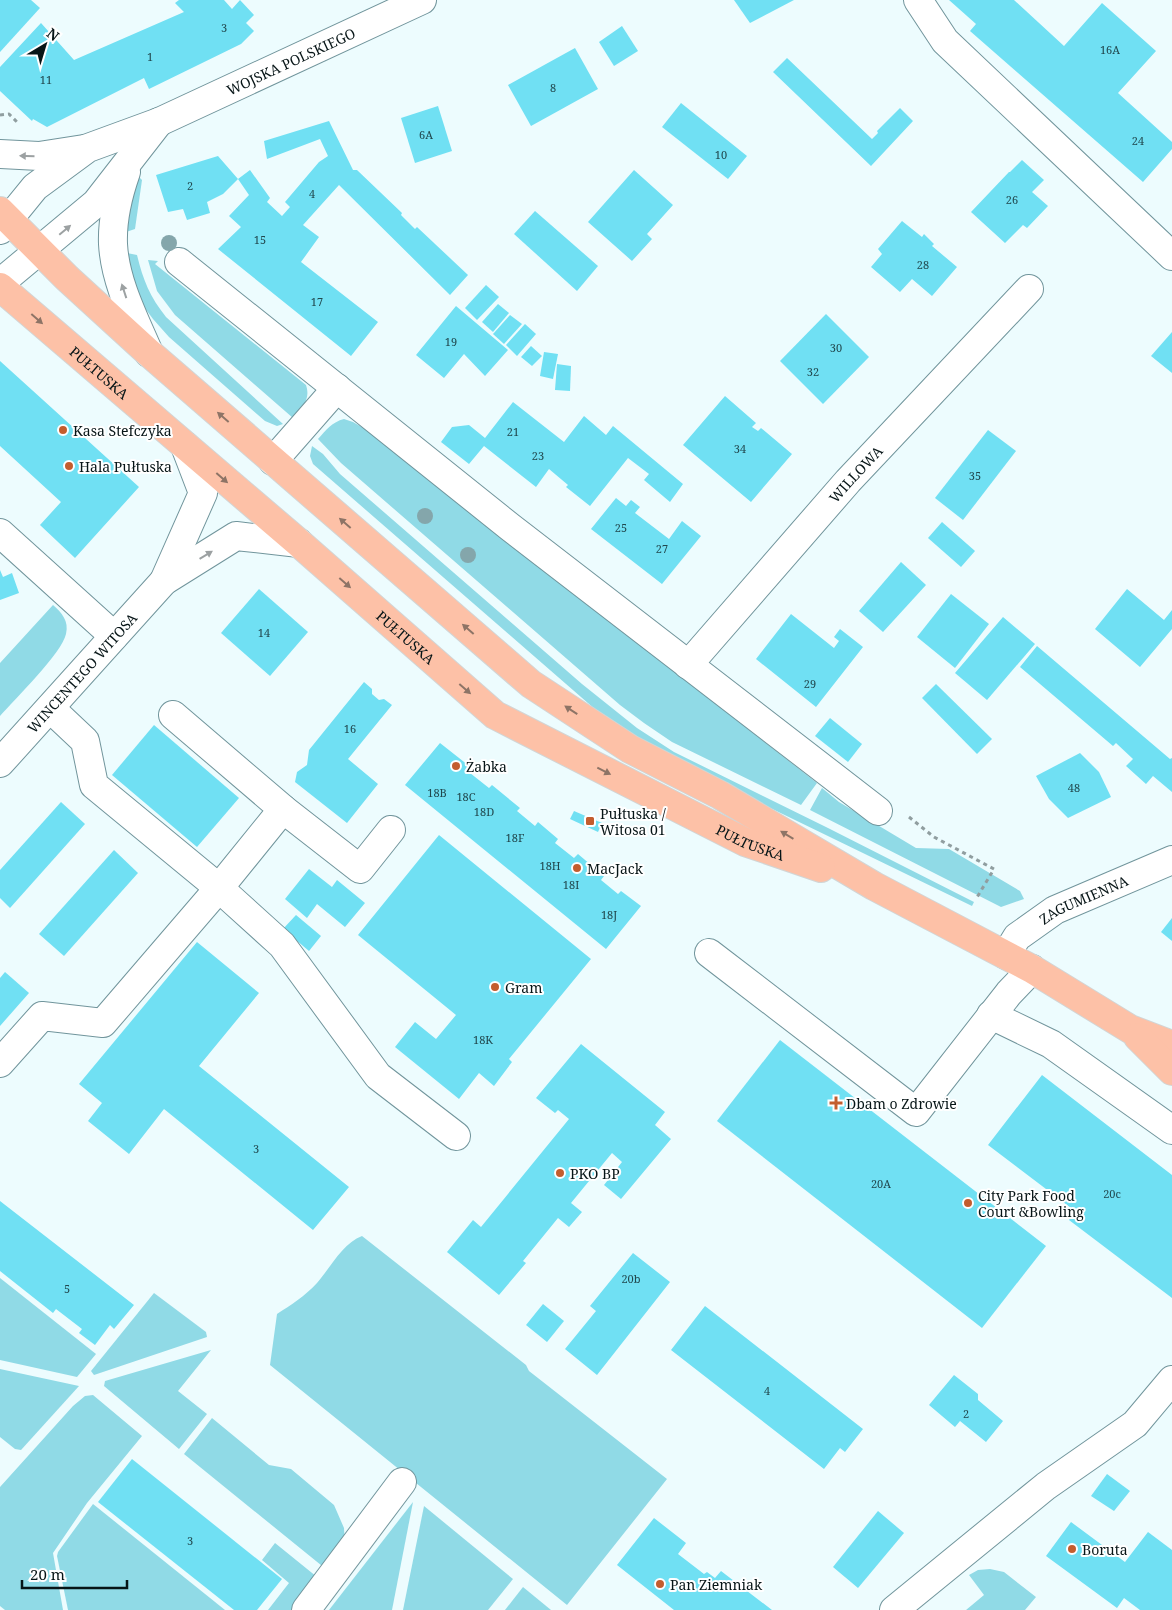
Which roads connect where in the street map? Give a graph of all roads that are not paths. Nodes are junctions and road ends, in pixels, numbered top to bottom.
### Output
1 (421, 0) edge
2 (918, 0) edge
3 (159, 122) junction
4 (88, 148) junction
5 (0, 154) edge
6 (129, 163) junction
7 (3, 220) edge
8 (40, 250) junction
9 (1172, 256) edge
10 (178, 262) dead end
11 (0, 283) edge
12 (0, 287) edge
13 (1029, 289) dead end
14 (149, 353) junction
15 (337, 388) junction
16 (185, 446) junction
17 (273, 461) junction
18 (0, 533) edge
19 (298, 543) junction
20 (164, 580) junction
21 (114, 636) junction
22 (688, 665) junction
23 (50, 708) junction
24 (173, 715) dead end
25 (0, 763) edge
26 (282, 809) junction
27 (878, 811) road end
28 (391, 830) dead end
29 (1172, 860) edge
30 (874, 886) junction
31 (219, 888) junction
32 (709, 953) dead end
33 (1006, 955) junction
34 (1032, 969) junction
35 (991, 1015) junction
36 (1130, 1029) junction
37 (1172, 1045) edge
38 (0, 1063) edge
39 (1172, 1071) edge
40 (1172, 1130) edge
41 (456, 1136) dead end
42 (1172, 1380) edge
43 (402, 1482) dead end
44 (306, 1610) edge
45 (894, 1610) edge

1 - 3 street, WOJSKA POLSKIEGO
2 - 9 street
3 - 4 street, WOJSKA POLSKIEGO
3 - 6 street, WOJSKA POLSKIEGO
4 -> 5 street
4 - 7 street, WOJSKA POLSKIEGO
8 -> 6 street, WOJSKA POLSKIEGO
14 -> 6 street
7 - 8 main road, PUŁTUSKA
8 - 11 street, WOJSKA POLSKIEGO
8 - 14 main road, PUŁTUSKA
10 - 15 street
12 -> 16 main road, PUŁTUSKA
13 - 22 street, WILLOWA
17 -> 14 main road, PUŁTUSKA
15 - 17 street
15 - 22 street
16 -> 19 main road, PUŁTUSKA
16 - 20 street, WINCENTEGO WITOSA
30 -> 17 main road, PUŁTUSKA
18 - 21 street
20 -> 19 street, WINCENTEGO WITOSA
19 -> 30 main road, PUŁTUSKA
20 - 21 street, WINCENTEGO WITOSA
21 - 23 street, WINCENTEGO WITOSA
22 - 27 street
23 - 25 street, WINCENTEGO WITOSA
23 - 31 street
24 - 26 street
26 - 28 street
26 - 31 street
29 - 33 street, ZAGUMIENNA
30 - 33 main road, PUŁTUSKA
31 - 38 street
31 - 41 street
32 - 35 street
33 - 34 main road, PUŁTUSKA
34 - 35 street
34 - 36 main road, PUŁTUSKA
35 - 40 street
36 - 37 main road, PUŁTUSKA
36 - 39 main road, PUŁTUSKA
42 - 45 street
43 - 44 street

